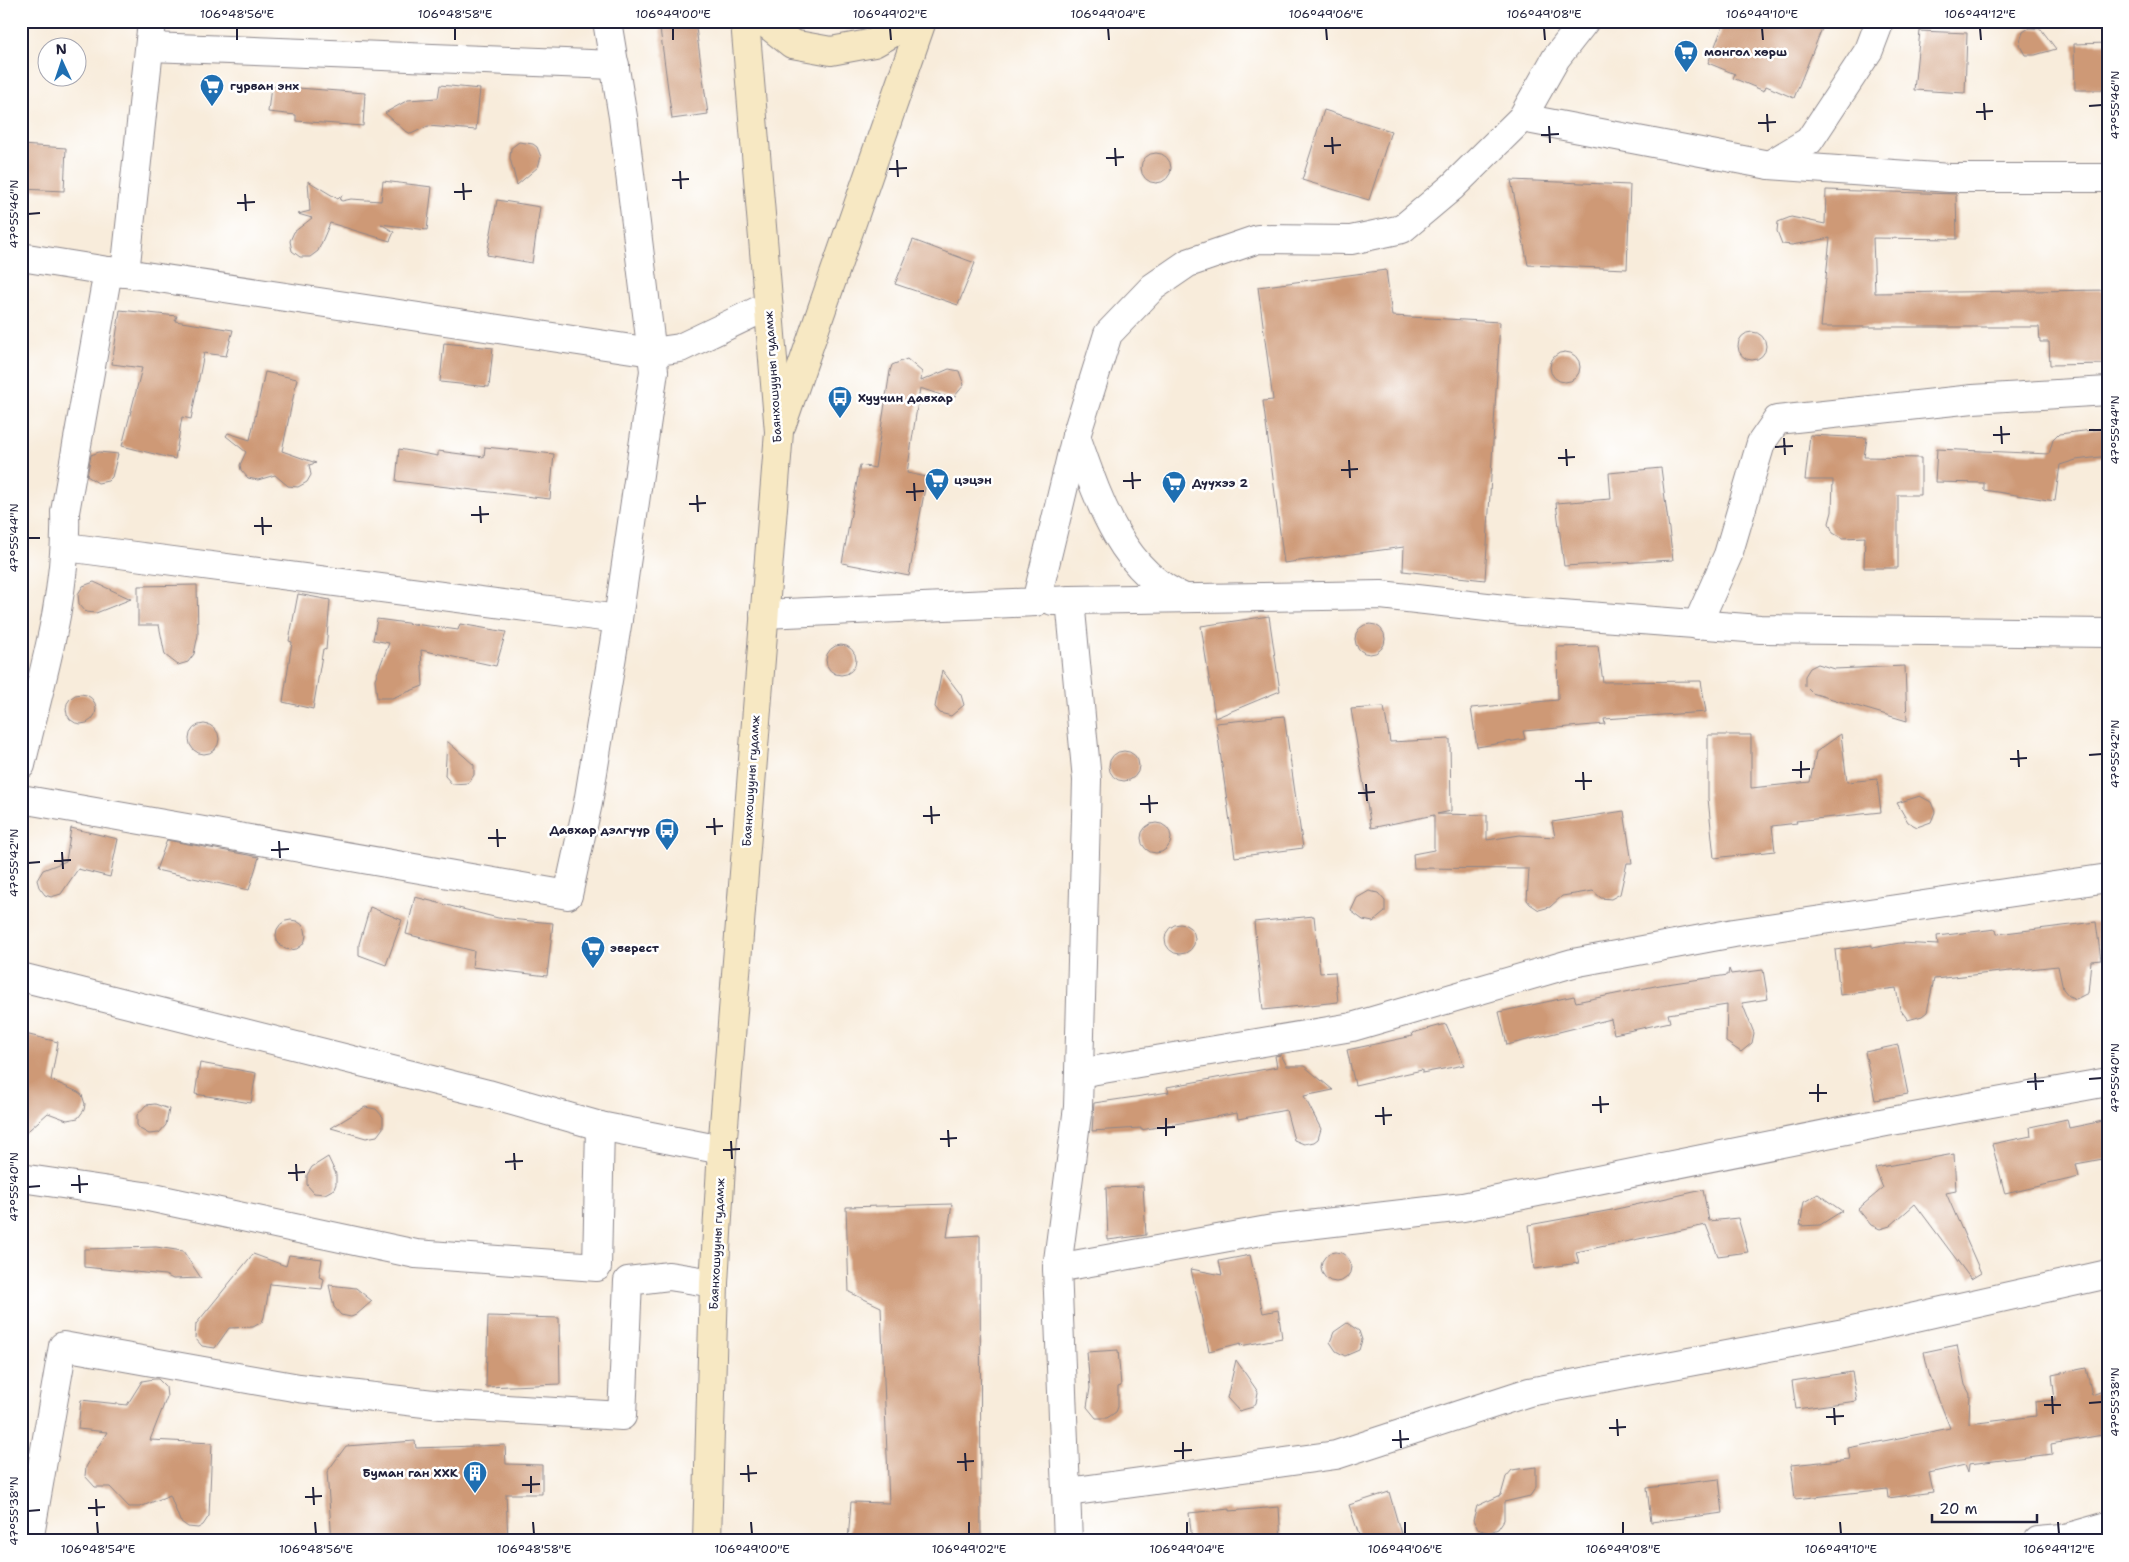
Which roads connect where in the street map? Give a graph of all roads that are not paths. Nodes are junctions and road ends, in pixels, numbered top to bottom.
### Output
1 (607, 21) edge
2 (745, 21) edge
3 (763, 21) edge
4 (914, 21) edge
5 (922, 21) edge
6 (1585, 21) edge
7 (1880, 21) edge
8 (151, 34) edge
9 (615, 64) junction
10 (1522, 118) junction
11 (1769, 165) junction
12 (2108, 178) edge
13 (21, 257) edge
14 (116, 272) junction
15 (768, 306) junction
16 (652, 352) junction
17 (2108, 391) edge
18 (779, 432) junction
19 (1076, 436) junction
20 (66, 547) junction
21 (1186, 598) junction
22 (1070, 600) junction
23 (1036, 602) junction
24 (764, 614) junction
25 (618, 619) junction
26 (1697, 625) junction
27 (2108, 633) edge
28 (21, 765) edge
29 (21, 800) edge
30 (2108, 878) edge
31 (21, 977) edge
32 (1078, 1073) junction
33 (2108, 1082) edge
34 (600, 1126) junction
35 (722, 1150) junction
36 (21, 1178) edge
37 (1057, 1268) junction
38 (2108, 1274) edge
39 (714, 1283) junction
40 (1068, 1492) junction
41 (2108, 1526) edge
42 (29, 1541) edge
43 (707, 1541) edge
44 (1068, 1541) edge
45 (2038, 1541) edge

1 - 9 street
2 - 15 main road, Баянхошууны гудамж
3 - 4 main road
5 - 18 main road
6 - 10 street
7 - 11 street
8 - 9 street
8 - 14 street
9 - 16 street
10 - 11 street
10 - 19 street
11 - 12 street
13 - 14 street
14 - 16 street
14 - 20 street
15 - 16 street
15 - 18 main road, Баянхошууны гудамж
16 - 25 street
17 - 26 street
18 - 24 main road, Баянхошууны гудамж
19 - 21 street
19 - 23 street
20 - 25 street
20 - 28 street
21 - 22 street
21 - 26 street
22 - 23 street
22 - 32 street
23 - 24 street
24 - 35 main road, Баянхошууны гудамж
25 - 29 street
26 - 27 street
30 - 32 street
31 - 34 street
32 - 37 street
33 - 37 street
34 - 35 street
34 - 36 street
35 - 39 main road, Баянхошууны гудамж
37 - 40 street
38 - 40 street
39 - 42 street
39 - 43 main road, Баянхошууны гудамж
40 - 44 street
41 - 45 street

